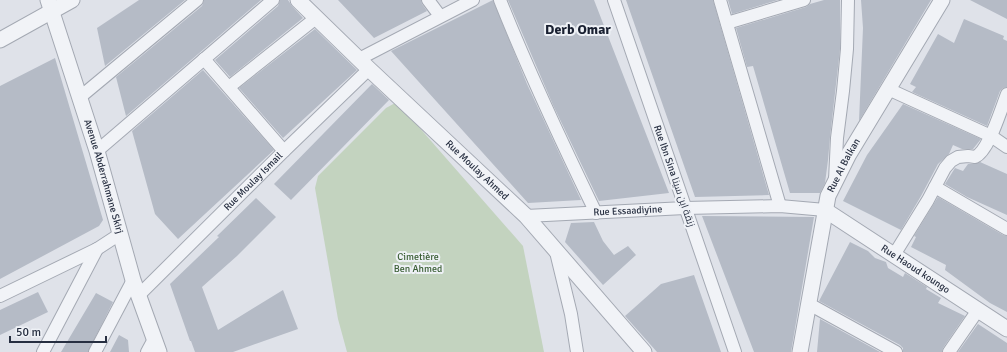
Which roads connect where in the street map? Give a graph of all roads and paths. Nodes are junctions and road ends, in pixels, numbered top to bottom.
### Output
1 (72, 0) edge
2 (197, 0) edge
3 (273, 0) edge
4 (298, 0) edge
5 (428, 0) edge
6 (473, 0) edge
7 (500, 0) edge
8 (614, 0) edge
9 (720, 0) edge
10 (804, 0) edge
11 (848, 0) edge
12 (942, 0) edge
13 (50, 6) edge
14 (440, 16) junction
15 (316, 18) junction
16 (727, 23) junction
17 (0, 40) edge
18 (204, 59) junction
19 (364, 64) junction
20 (229, 87) junction
21 (888, 89) junction
22 (1007, 94) edge
23 (79, 98) junction
24 (991, 136) junction
25 (1007, 147) edge
26 (97, 151) junction
27 (284, 151) junction
28 (835, 181) junction
29 (935, 187) junction
30 (780, 206) junction
31 (685, 208) junction
32 (825, 210) junction
33 (596, 213) junction
34 (526, 216) junction
35 (1007, 229) edge
36 (120, 234) junction
37 (97, 249) junction
38 (556, 252) junction
39 (894, 254) junction
40 (133, 280) junction
41 (139, 295) junction
42 (0, 296) edge
43 (809, 304) junction
44 (978, 310) junction
45 (1007, 329) edge
46 (156, 345) edge
47 (43, 352) edge
48 (95, 352) edge
49 (147, 352) edge
50 (577, 352) edge
51 (644, 352) edge
52 (735, 352) edge
53 (800, 352) edge
54 (896, 352) edge
55 (949, 352) edge

1 - 13 street
2 - 23 street
3 - 18 street
4 - 15 street, Rue Moulay Ahmed
5 - 14 street
6 - 14 street, Rue Moulay Ismail
7 - 33 street
8 - 31 street, Rue Ibn Sina زنقة ابن سينا
9 - 16 street
10 - 16 street
11 - 28 street
12 - 21 street, Rue Al Balkan
13 - 17 street
13 - 23 street, Avenue Abderrahmane Skirj
14 - 19 street, Rue Moulay Ismail
15 - 19 street, Rue Moulay Ahmed
15 - 20 street
16 - 30 street
18 - 20 street
18 - 26 street
19 - 27 street, Rue Moulay Ismail
19 - 34 street, Rue Moulay Ahmed
20 - 27 street
21 - 24 street
21 - 28 street, Rue Al Balkan
22 - 24 street
23 - 26 street, Avenue Abderrahmane Skirj
24 - 25 street
24 - 29 street
26 - 36 street, Avenue Abderrahmane Skirj
27 - 41 street, Rue Moulay Ismail
28 - 32 street, Rue Al Balkan
29 - 35 street
29 - 39 street
30 - 31 street, Rue Essaadiyine
30 - 32 street, Rue Essaadiyine
31 - 33 street, Rue Essaadiyine
31 - 52 street, Rue Ibn Sina زنقة ابن سينا
32 - 39 street, Rue Haoud koungo
32 - 43 street, Rue Al Balkan
33 - 34 street, Rue Essaadiyine
34 - 38 street, Rue Moulay Ahmed
36 - 37 street
36 - 40 street, Avenue Abderrahmane Skirj
37 - 42 street
37 - 47 street
38 - 50 street
38 - 51 street, Rue Moulay Ahmed
39 - 44 street, Rue Haoud koungo
40 - 41 street, Avenue Abderrahmane Skirj
40 - 48 street
41 - 46 street, Avenue Abderrahmane Skirj
43 - 53 street, Rue Al Balkan
43 - 54 street
44 - 45 street, Rue Haoud koungo
44 - 55 street
46 - 49 street

